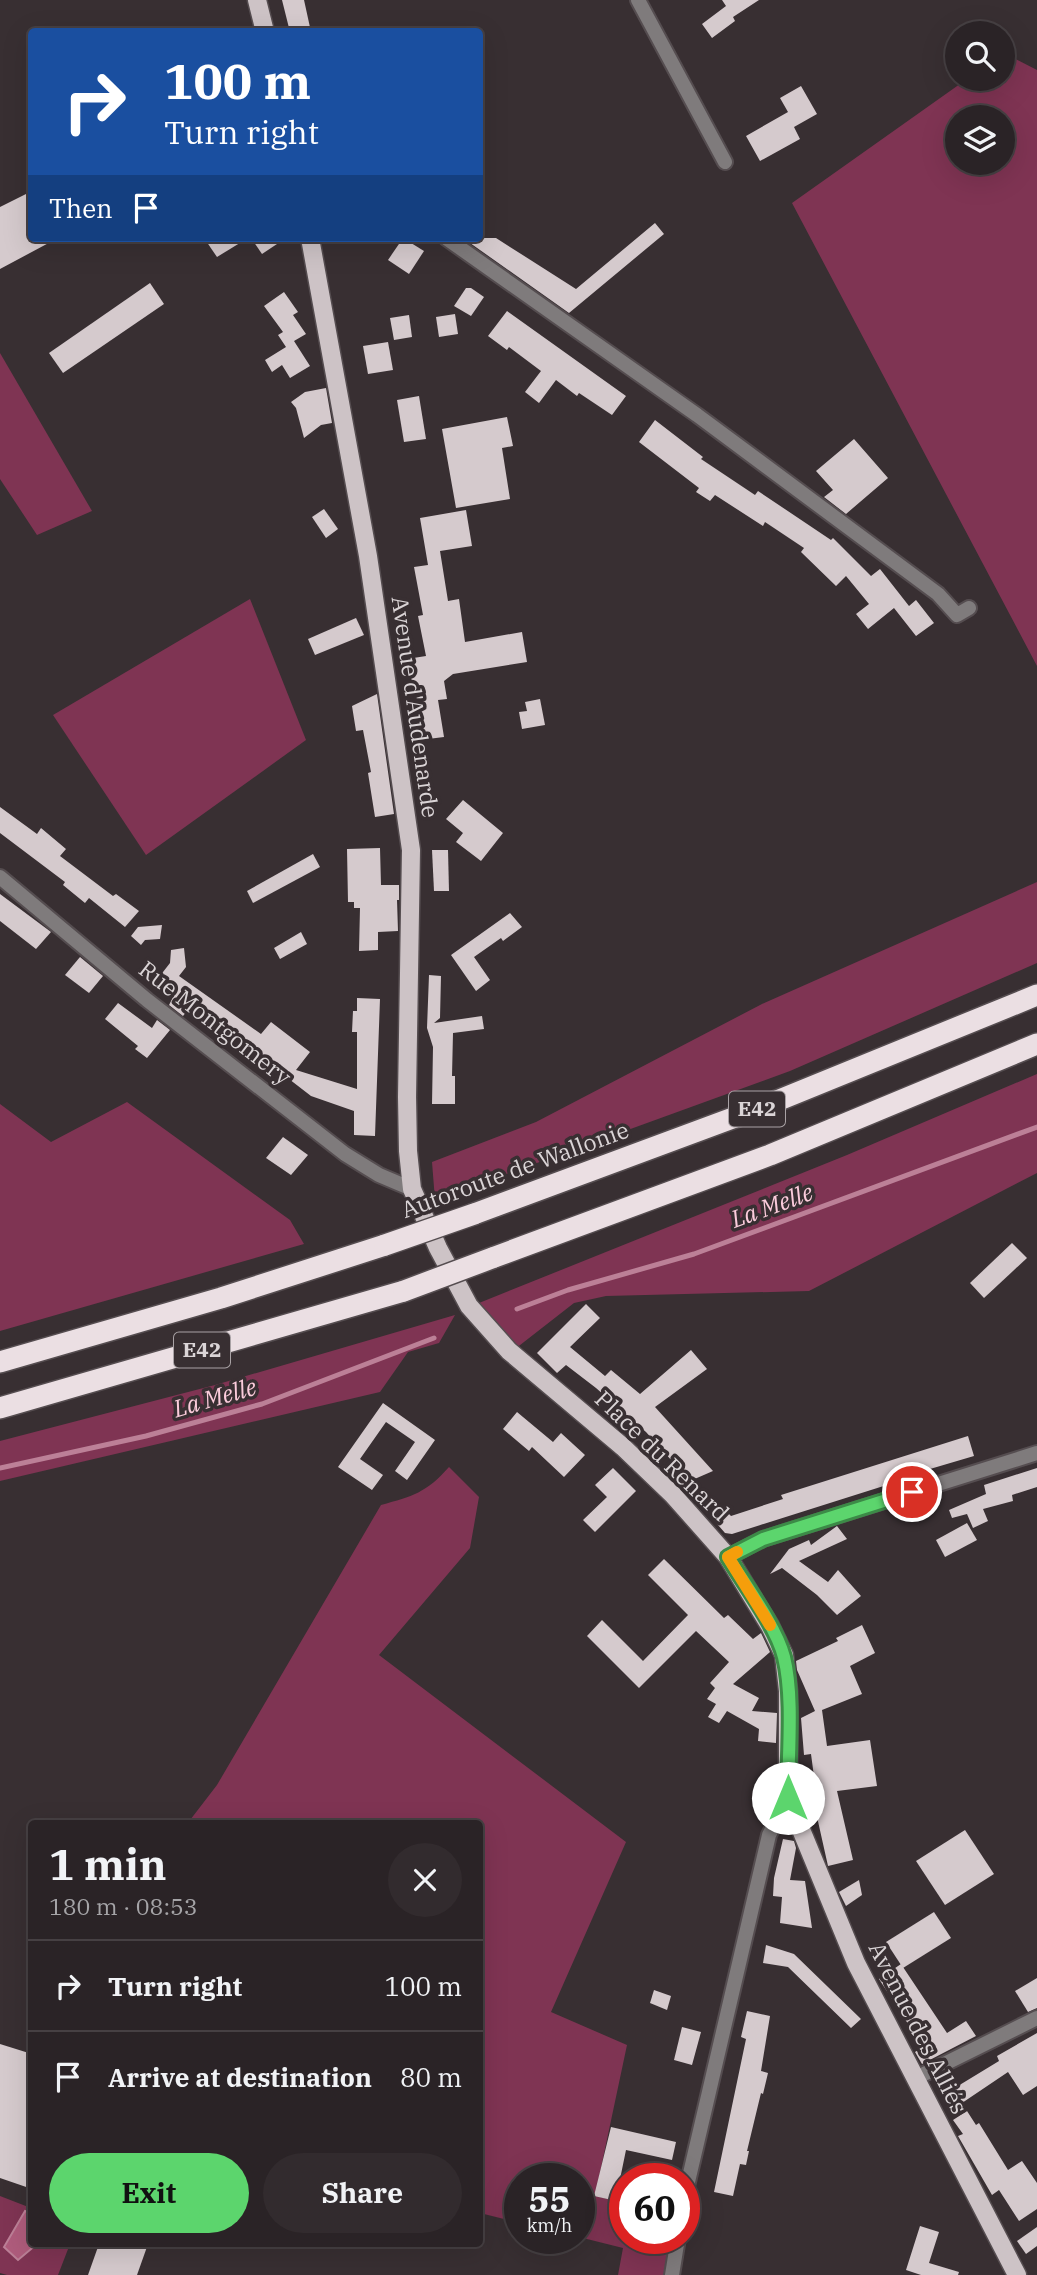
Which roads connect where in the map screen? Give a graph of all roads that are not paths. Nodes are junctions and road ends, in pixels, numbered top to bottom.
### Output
1 (257, 0) edge
2 (638, 0) edge
3 (264, 28) edge
4 (725, 162) dead end
5 (311, 242) edge
6 (452, 242) edge
7 (969, 608) dead end
8 (0, 877) edge
9 (1037, 995) edge
10 (1037, 1044) edge
11 (412, 1189) junction
12 (0, 1362) edge
13 (0, 1408) edge
14 (1037, 1453) edge
15 (728, 1557) junction
16 (788, 1798) junction
17 (1037, 2018) edge
18 (916, 2078) junction
19 (692, 2163) edge
20 (675, 2254) edge
21 (672, 2275) edge
22 (1017, 2275) edge

1 - 3 main road
2 - 4 street
5 - 11 main road, Avenue d'Audenarde
6 - 7 street
8 - 11 street, Rue Montgomery
9 - 12 highway, Autoroute de Wallonie / E42, bridge
10 - 13 highway, E42, bridge
11 - 15 main road, Place du Renard
14 - 15 street
15 - 16 main road, Place du Renard
16 - 18 main road, Avenue des Alliés
16 - 19 street
17 - 18 street
18 - 22 main road, Avenue des Alliés
20 - 21 street

